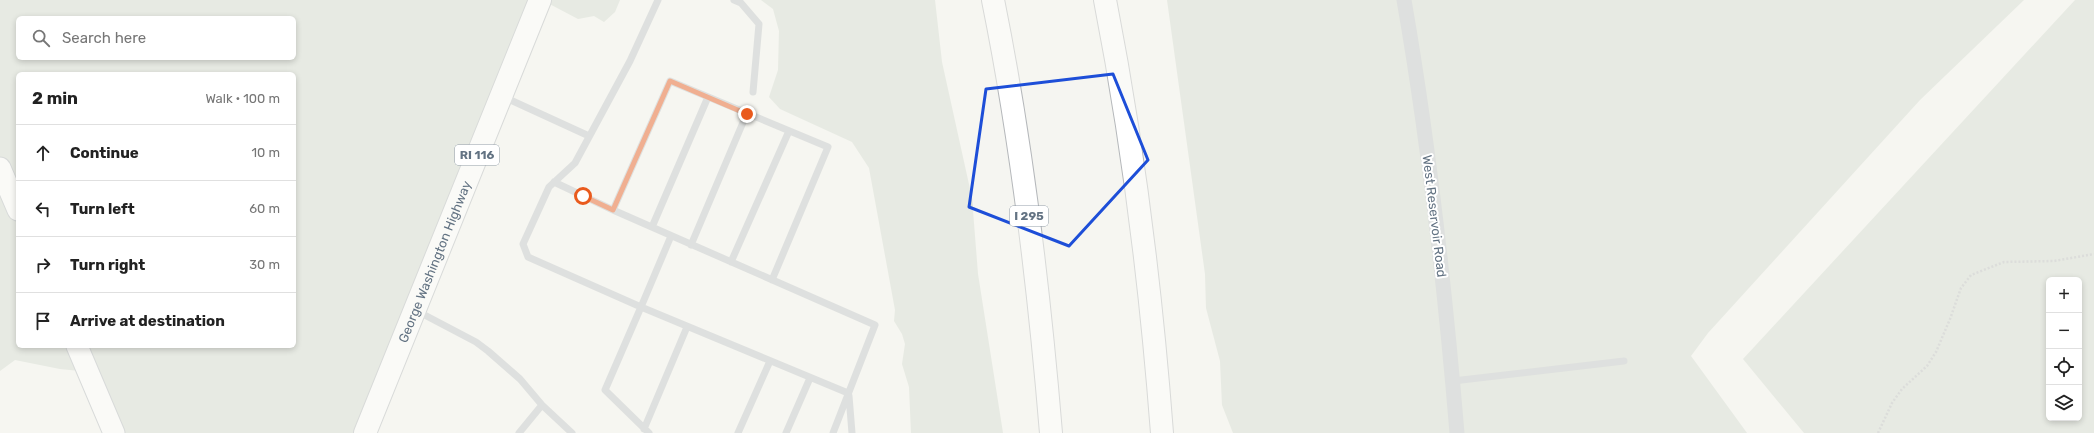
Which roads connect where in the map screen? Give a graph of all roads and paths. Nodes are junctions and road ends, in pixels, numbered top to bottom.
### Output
1 (540, 0) edge
2 (658, 0) edge
3 (734, 0) edge
4 (993, 0) edge
5 (1105, 0) edge
6 (1404, 0) edge
7 (753, 92) dead end
8 (501, 96) junction
9 (708, 97) junction
10 (747, 114) junction
11 (789, 131) junction
12 (589, 136) junction
13 (0, 168) edge
14 (554, 182) junction
15 (16, 205) edge
16 (613, 210) junction
17 (652, 227) junction
18 (671, 236) junction
19 (691, 245) junction
20 (2094, 254) edge
21 (731, 262) junction
22 (772, 280) junction
23 (641, 308) junction
24 (415, 310) junction
25 (687, 327) junction
26 (78, 348) edge
27 (770, 361) junction
28 (1624, 361) dead end
29 (810, 378) junction
30 (1453, 380) junction
31 (848, 393) junction
32 (542, 405) junction
33 (646, 431) edge
34 (114, 433) edge
35 (365, 433) edge
36 (519, 433) edge
37 (572, 433) edge
38 (738, 433) edge
39 (786, 433) edge
40 (833, 433) edge
41 (852, 433) edge
42 (1051, 433) edge
43 (1162, 433) edge
44 (1457, 433) edge
45 (1878, 433) edge

1 - 8 main road, George Washington Highway / RI 116
2 - 12 lane
3 - 7 lane
4 - 42 main road, I 295
5 - 43 main road
6 - 30 street, West Reservoir Road
8 - 12 lane
8 - 24 main road, George Washington Highway / RI 116
9 - 10 lane
9 - 16 lane
9 - 17 lane
10 - 11 lane
10 - 19 lane
11 - 21 lane
11 - 22 lane
12 - 14 lane
13 - 15 street
14 - 16 lane
14 - 23 lane
16 - 17 lane
17 - 18 lane
18 - 19 lane
18 - 23 lane
19 - 21 lane
20 - 45 path
21 - 22 lane
22 - 31 lane
23 - 25 lane
23 - 33 lane
24 - 32 lane
24 - 35 main road, George Washington Highway / RI 116
25 - 27 lane
25 - 33 lane
26 - 34 street
27 - 29 lane
27 - 38 lane
28 - 30 lane
29 - 31 lane
29 - 39 lane
30 - 44 street, West Reservoir Road
31 - 40 lane
31 - 41 lane
32 - 36 lane
32 - 37 lane

